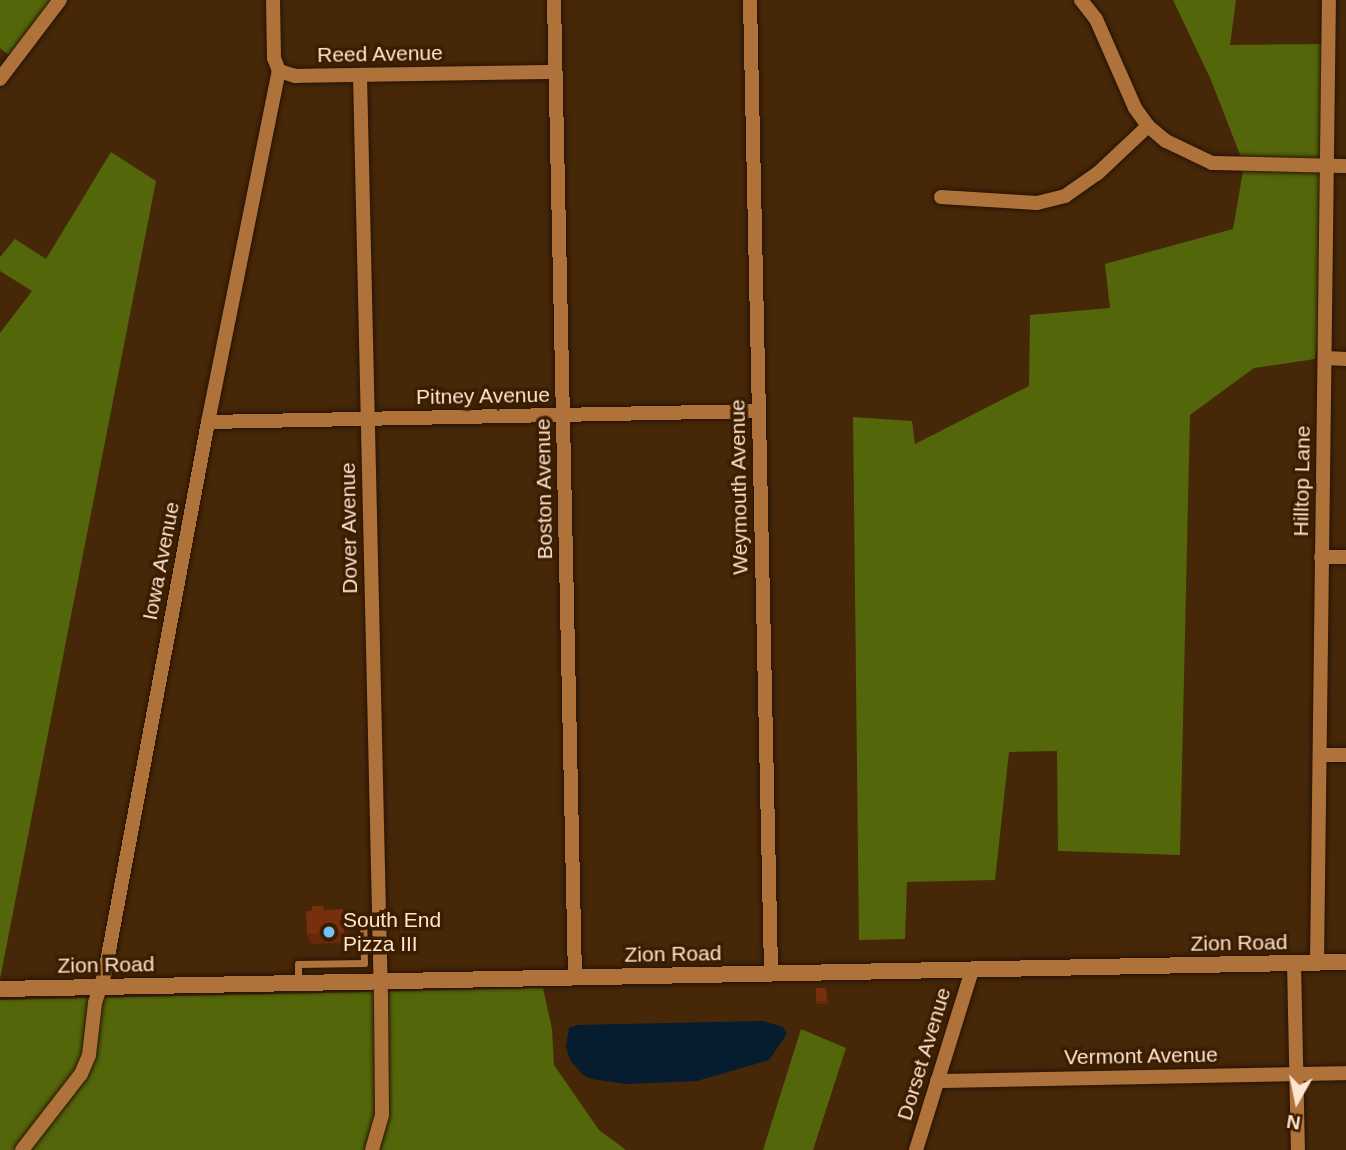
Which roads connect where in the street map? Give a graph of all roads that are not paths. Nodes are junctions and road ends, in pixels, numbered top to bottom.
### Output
1 (60, 0) edge
2 (272, 0) edge
3 (554, 0) edge
4 (750, 0) edge
5 (1081, 0) edge
6 (1329, 0) edge
7 (279, 71) junction
8 (555, 72) junction
9 (360, 75) junction
10 (0, 79) edge
11 (1148, 126) junction
12 (1326, 166) junction
13 (1346, 166) edge
14 (941, 197) dead end
15 (1325, 358) junction
16 (1346, 359) edge
17 (758, 411) junction
18 (563, 415) junction
19 (367, 419) junction
20 (208, 422) junction
21 (1321, 557) junction
22 (1346, 557) edge
23 (1320, 755) junction
24 (1346, 755) edge
25 (379, 924) junction
26 (1317, 962) junction
27 (1346, 962) edge
28 (357, 963) junction
29 (1294, 963) junction
30 (972, 970) junction
31 (771, 973) junction
32 (575, 977) junction
33 (358, 981) junction
34 (380, 981) junction
35 (298, 982) junction
36 (100, 986) junction
37 (0, 989) edge
38 (1346, 1073) edge
39 (1297, 1074) junction
40 (937, 1081) junction
41 (22, 1150) edge
42 (372, 1150) edge
43 (916, 1150) edge
44 (1298, 1150) edge

1 - 10 street
2 - 7 street
3 - 8 street, Boston Avenue
4 - 17 street, Weymouth Avenue
5 - 11 street
6 - 12 street, Hilltop Lane
7 - 9 street, Reed Avenue
7 - 20 street, Iowa Avenue
8 - 9 street, Reed Avenue
8 - 18 street, Boston Avenue
9 - 19 street, Dover Avenue
11 - 12 street
11 - 14 street
12 - 13 street
12 - 15 street, Hilltop Lane
15 - 16 street
15 - 21 street, Hilltop Lane
17 - 18 street, Pitney Avenue
17 - 31 street, Weymouth Avenue
18 - 19 street, Pitney Avenue
18 - 32 street, Boston Avenue
19 - 20 street, Pitney Avenue
19 - 25 street, Dover Avenue
20 - 36 street, Iowa Avenue
21 - 22 street
21 - 23 street, Hilltop Lane
23 - 24 street
23 - 26 street, Hilltop Lane
25 - 28 lane
25 - 34 street, Dover Avenue
26 - 27 street, Zion Road
26 - 29 street, Zion Road
28 - 33 lane
28 - 35 lane
29 - 30 street, Zion Road
29 - 39 street
30 - 31 street, Zion Road
30 - 40 street, Dorset Avenue
31 - 32 street, Zion Road
32 - 34 street, Zion Road
33 - 34 street, Zion Road
33 - 35 street, Zion Road
34 - 42 street, Dover Avenue
35 - 36 street, Zion Road
36 - 37 street, Zion Road
36 - 41 street, Iowa Avenue
38 - 39 street, Vermont Avenue
39 - 40 street, Vermont Avenue
39 - 44 street
40 - 43 street, Dorset Avenue

